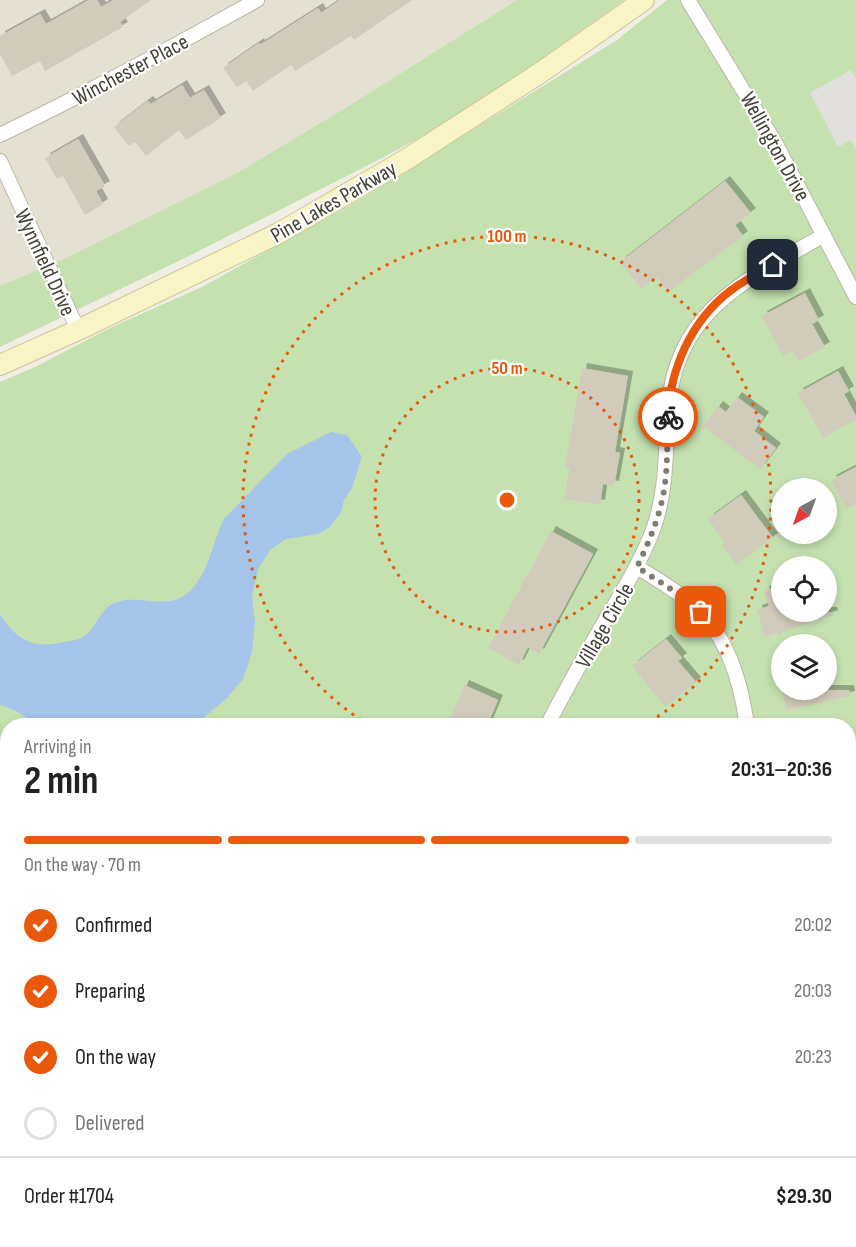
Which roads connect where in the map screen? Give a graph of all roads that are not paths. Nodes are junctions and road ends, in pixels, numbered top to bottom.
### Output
1 (257, 0) edge
2 (644, 0) edge
3 (688, 0) edge
4 (0, 135) edge
5 (0, 161) edge
6 (824, 235) junction
7 (856, 297) edge
8 (78, 330) junction
9 (0, 365) edge
10 (637, 567) junction
11 (552, 718) edge
12 (746, 718) edge

1 - 4 street, Winchester Place
2 - 8 street, Pine Lakes Parkway
3 - 6 street, Wellington Drive
5 - 8 street, Wynnfield Drive
6 - 7 street, Wellington Drive
6 - 10 street, Village Circle
8 - 9 street, Pine Lakes Parkway
10 - 11 street, Village Circle
10 - 12 street

